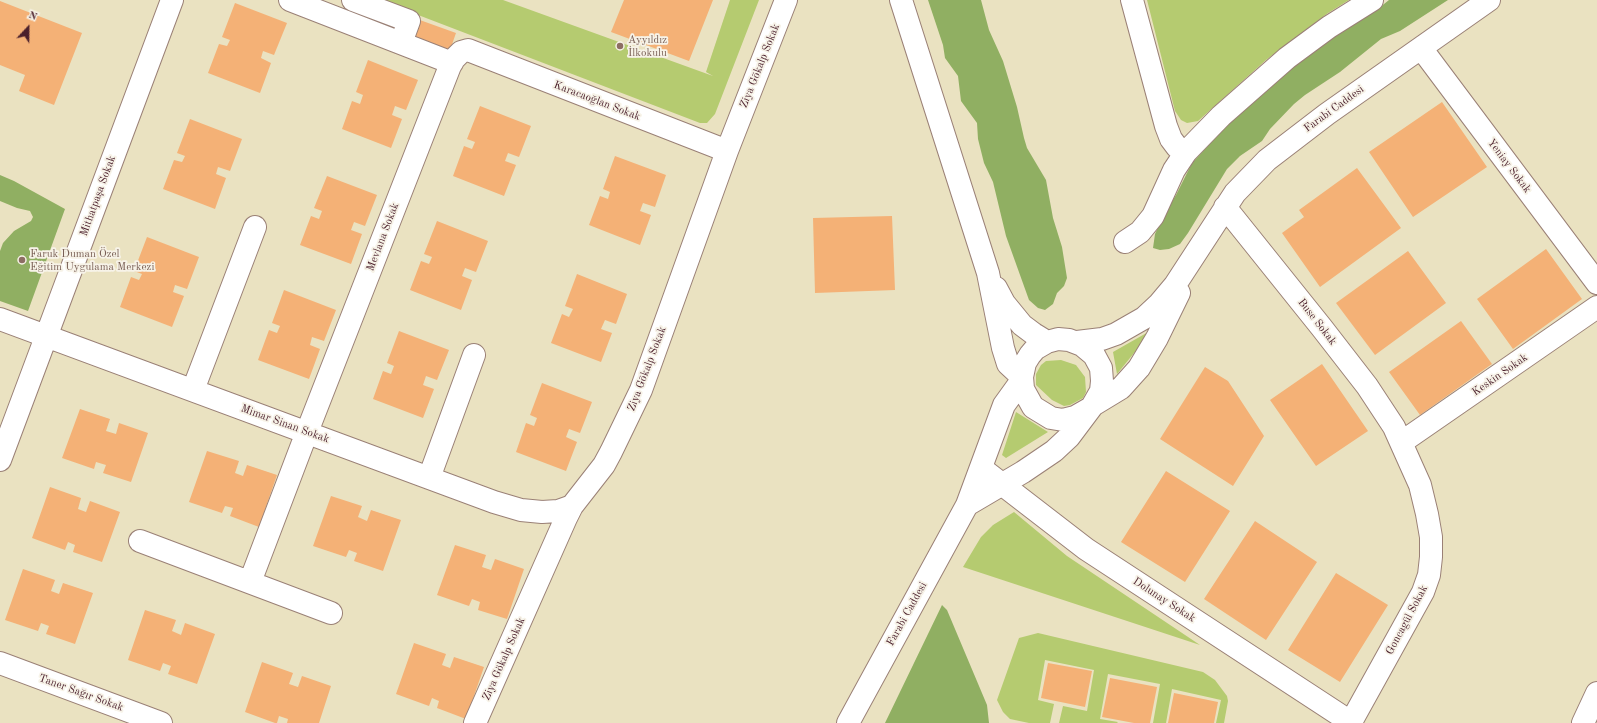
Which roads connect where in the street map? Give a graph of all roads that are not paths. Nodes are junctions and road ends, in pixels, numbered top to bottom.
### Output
1 (353, 0) edge
2 (786, 0) edge
3 (900, 0) edge
4 (1132, 0) edge
5 (1372, 0) edge
6 (1489, 0) edge
7 (167, 1) edge
8 (295, 1) edge
9 (401, 43) junction
10 (1421, 48) junction
11 (460, 57) junction
12 (727, 151) junction
13 (1186, 152) junction
14 (1225, 208) junction
15 (255, 227) dead end
16 (1125, 242) dead end
17 (1203, 243) junction
18 (988, 273) junction
19 (1597, 283) edge
20 (1597, 307) edge
21 (0, 319) edge
22 (46, 336) junction
23 (1048, 342) junction
24 (1077, 342) junction
25 (474, 354) dead end
26 (1022, 379) junction
27 (193, 390) junction
28 (1091, 407) junction
29 (306, 432) junction
30 (1402, 442) junction
31 (0, 460) edge
32 (981, 468) junction
33 (429, 478) junction
34 (1002, 483) junction
35 (966, 504) junction
36 (572, 506) junction
37 (140, 541) dead end
38 (250, 582) junction
39 (331, 613) dead end
40 (0, 663) edge
41 (1597, 693) edge
42 (1352, 722) edge
43 (161, 723) edge
44 (475, 723) edge
45 (848, 723) edge
46 (1583, 723) edge

1 - 9 street
2 - 12 street, Ziya Gökalp Sokak
3 - 18 street
4 - 13 street
5 - 13 street
6 - 10 street, Farabi Caddesi
7 - 22 street, Mithatpaşa Sokak
8 - 9 street, Karacaoğlan Sokak
9 - 11 street, Karacaoğlan Sokak
10 - 14 street, Farabi Caddesi
10 - 19 street, Yeniay Sokak
11 - 12 street, Karacaoğlan Sokak
11 - 29 street, Mevlana Sokak
12 - 36 street, Ziya Gökalp Sokak
13 - 16 street
14 - 17 street, Farabi Caddesi
14 - 30 street, Buse Sokak
15 - 27 street
17 - 24 street
17 - 28 street
18 - 23 street
18 - 26 street
20 - 30 street, Keskin Sokak
21 - 22 street, Mimar Sinan Sokak
22 - 27 street, Mimar Sinan Sokak
22 - 31 street, Mithatpaşa Sokak
23 - 24 street
23 - 26 street
24 - 28 street
25 - 33 street
26 - 28 street
26 - 32 street, Farabi Caddesi
27 - 29 street, Mimar Sinan Sokak
28 - 34 street
29 - 33 street, Mimar Sinan Sokak
29 - 38 street, Mevlana Sokak
30 - 42 street, Goncagül Sokak
32 - 34 street, Dolunay Sokak
32 - 35 street, Farabi Caddesi
33 - 36 street, Mimar Sinan Sokak
34 - 35 street
34 - 42 street, Dolunay Sokak
35 - 45 street, Farabi Caddesi
36 - 44 street, Ziya Gökalp Sokak
37 - 38 street
38 - 39 street
40 - 43 street, Taner Sağır Sokak
41 - 46 street

